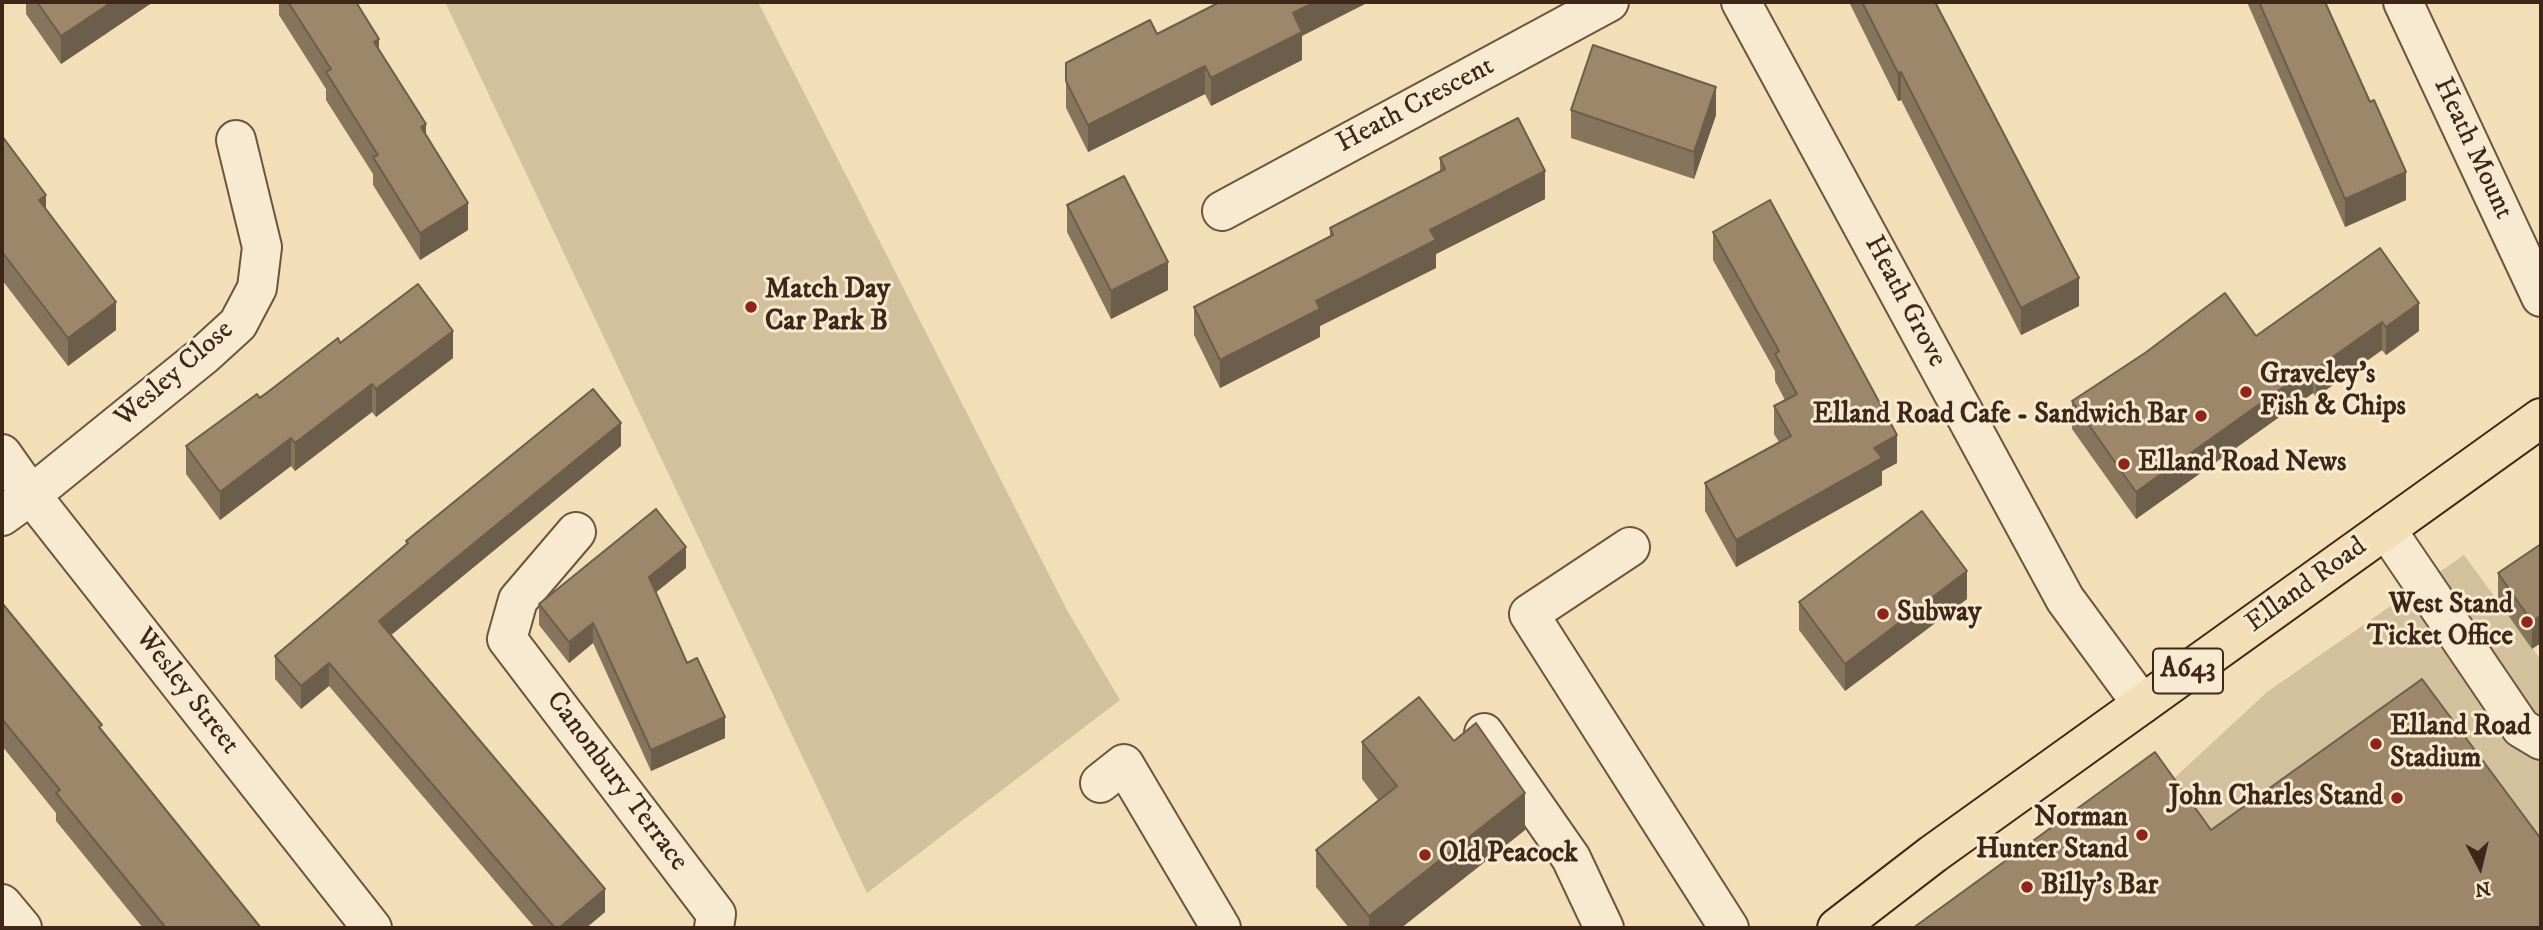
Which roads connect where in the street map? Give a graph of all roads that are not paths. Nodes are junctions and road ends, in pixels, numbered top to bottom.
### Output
1 (1609, 2) edge
2 (1741, 2) edge
3 (2403, 2) edge
4 (236, 140) dead end
5 (1222, 211) dead end
6 (2541, 297) edge
7 (2541, 418) edge
8 (2, 454) edge
9 (16, 505) edge
10 (2386, 529) junction
11 (576, 532) dead end
12 (1630, 547) dead end
13 (2142, 704) junction
14 (1484, 733) edge
15 (2541, 740) edge
16 (1100, 783) dead end
17 (2, 904) edge
18 (361, 924) edge
19 (22, 928) edge
20 (715, 928) edge
21 (1222, 928) edge
22 (1604, 928) edge
23 (1730, 928) edge
24 (1837, 928) edge

1 - 5 street, Heath Crescent
2 - 13 street, Heath Grove
3 - 6 street, Heath Mount
4 - 9 street, Wesley Close
7 - 10 main road, Elland Road / A643
8 - 9 street, Wesley Street
9 - 18 street, Wesley Street
10 - 13 main road, Elland Road / A643
10 - 15 street
11 - 20 street, Canonbury Terrace
12 - 23 street
13 - 24 main road, Elland Road / A643
14 - 22 street
16 - 21 street
17 - 19 street

